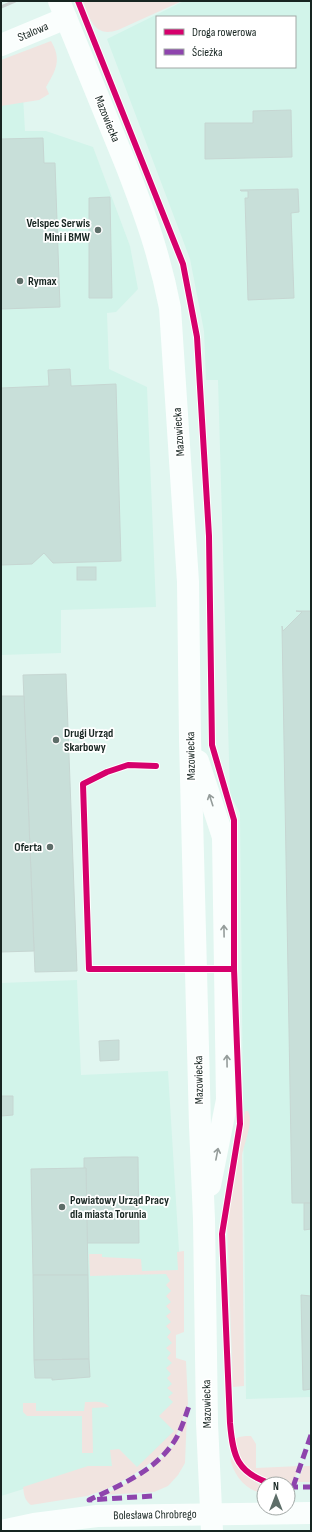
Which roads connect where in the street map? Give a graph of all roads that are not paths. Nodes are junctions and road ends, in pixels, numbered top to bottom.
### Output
1 (63, 10) edge
2 (1, 46) edge
3 (190, 739) junction
4 (204, 1219) junction
5 (311, 1513) edge
6 (212, 1522) edge
7 (1, 1531) edge

1 - 2 street, Stalowa
1 - 3 street, Mazowiecka
3 - 4 street, Mazowiecka
4 -> 3 street
4 - 6 street, Mazowiecka
5 - 6 street, Bolesława Chrobrego
6 - 7 street, Bolesława Chrobrego

